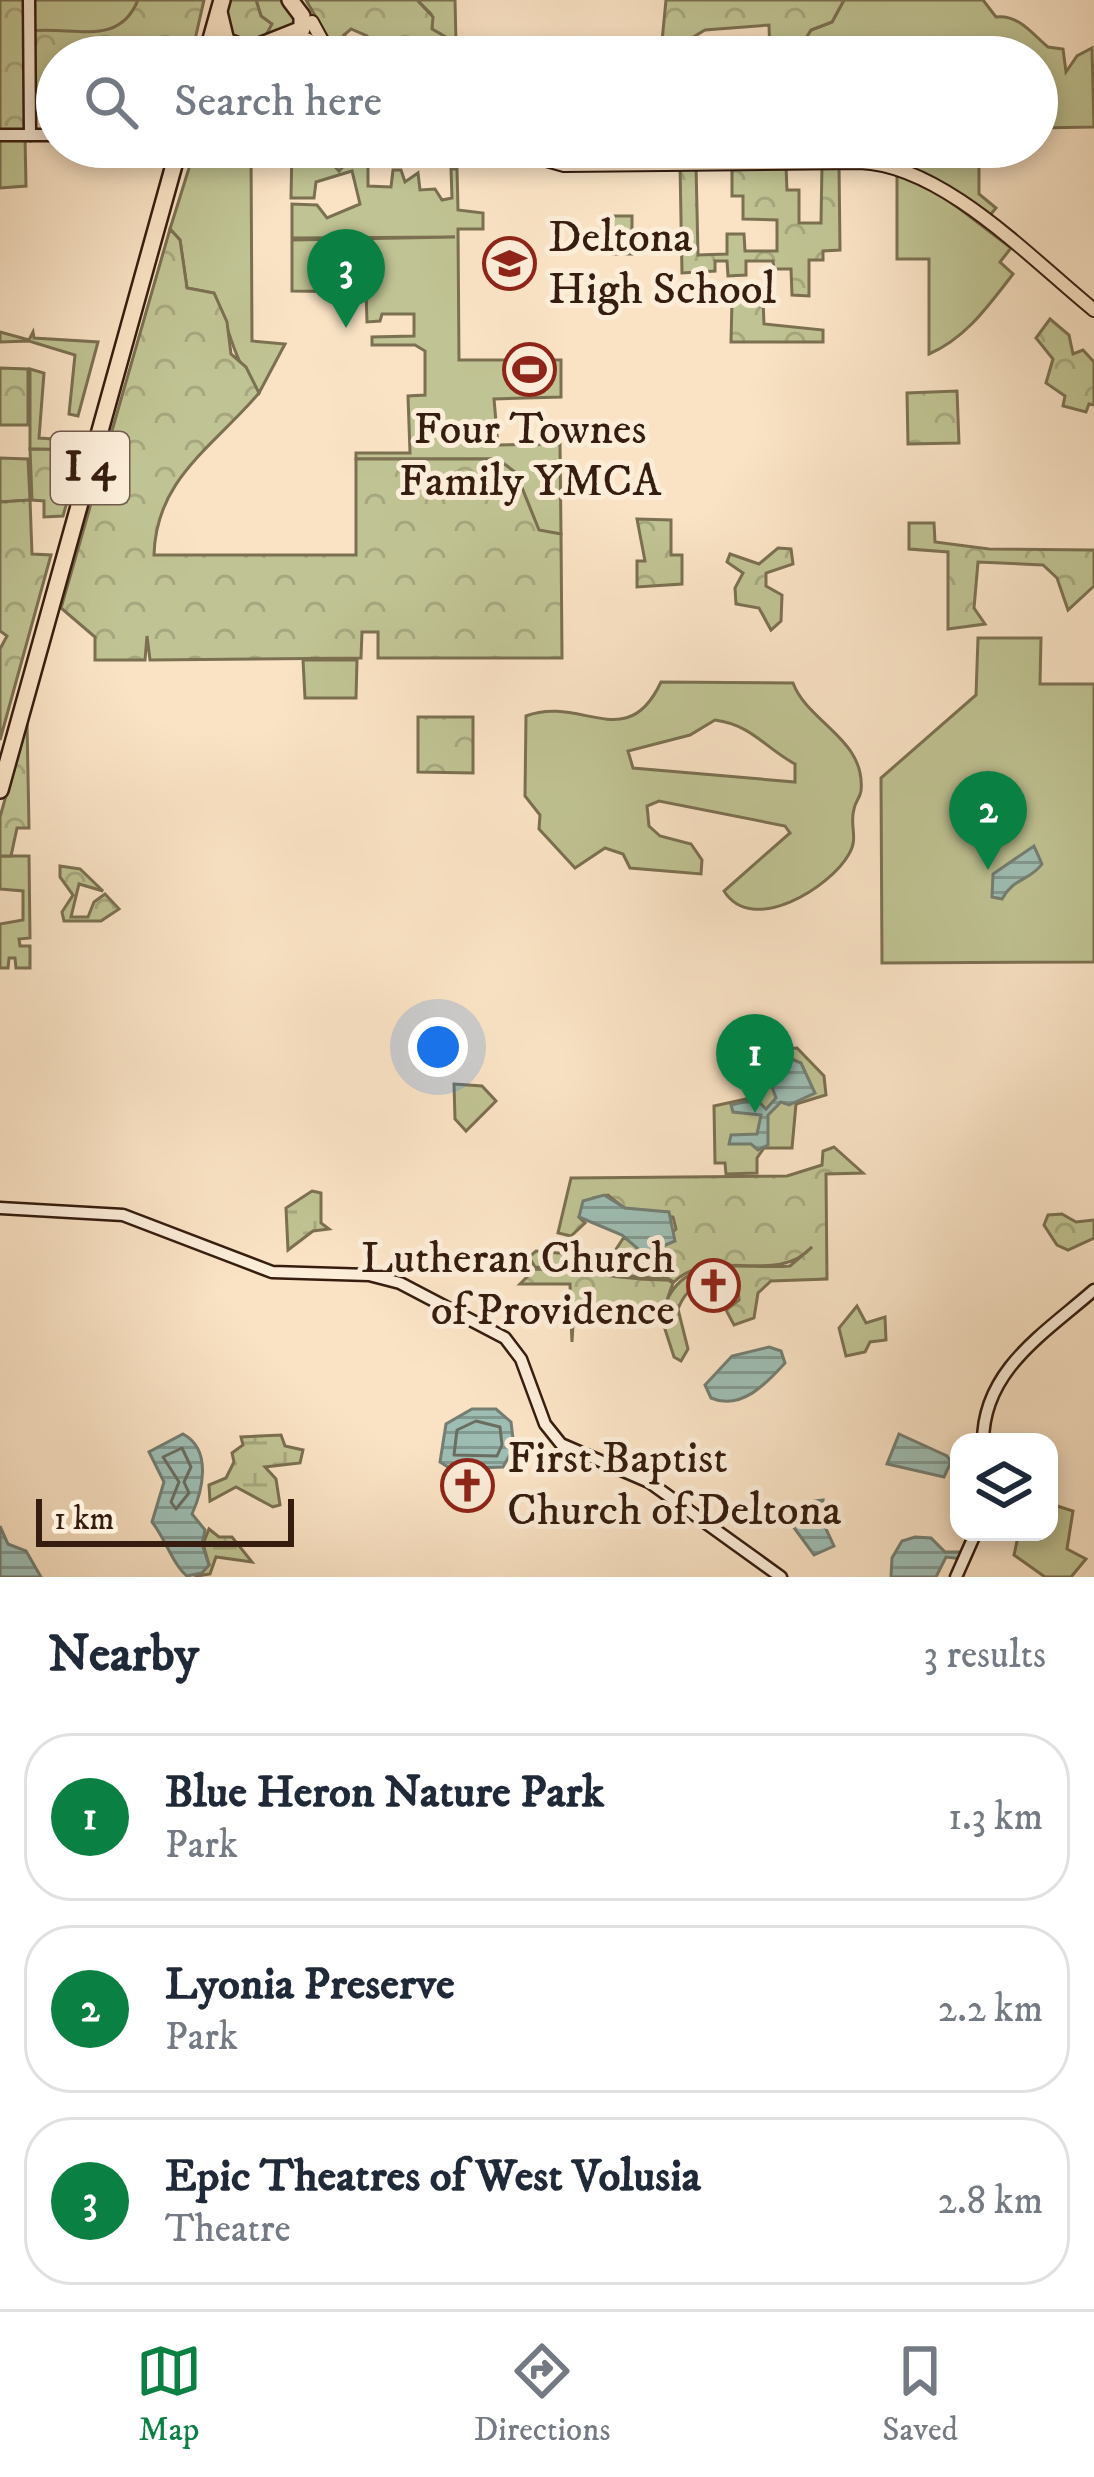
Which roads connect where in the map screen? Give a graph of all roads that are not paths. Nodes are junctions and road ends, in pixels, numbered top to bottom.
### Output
1 (29, 0) edge
2 (215, 6) edge
3 (302, 10) edge
4 (207, 36) edge
5 (225, 36) edge
6 (284, 36) edge
7 (0, 135) edge
8 (30, 135) junction
9 (36, 135) edge
10 (171, 168) edge
11 (171, 168) edge
12 (898, 168) edge
13 (906, 168) edge
14 (1094, 308) edge
15 (0, 771) edge
16 (0, 790) edge
17 (0, 1208) edge
18 (1094, 1290) edge
19 (984, 1433) edge
20 (974, 1541) edge
21 (781, 1577) edge
22 (958, 1577) edge

1 - 8 main road
2 - 4 highway
2 - 5 highway
3 - 6 highway
7 - 8 main road
8 - 9 main road
10 - 15 highway, I 4
11 - 16 highway, I 4
12 - 14 main road
13 - 14 main road
17 - 21 main road
18 - 19 main road
20 - 22 main road

